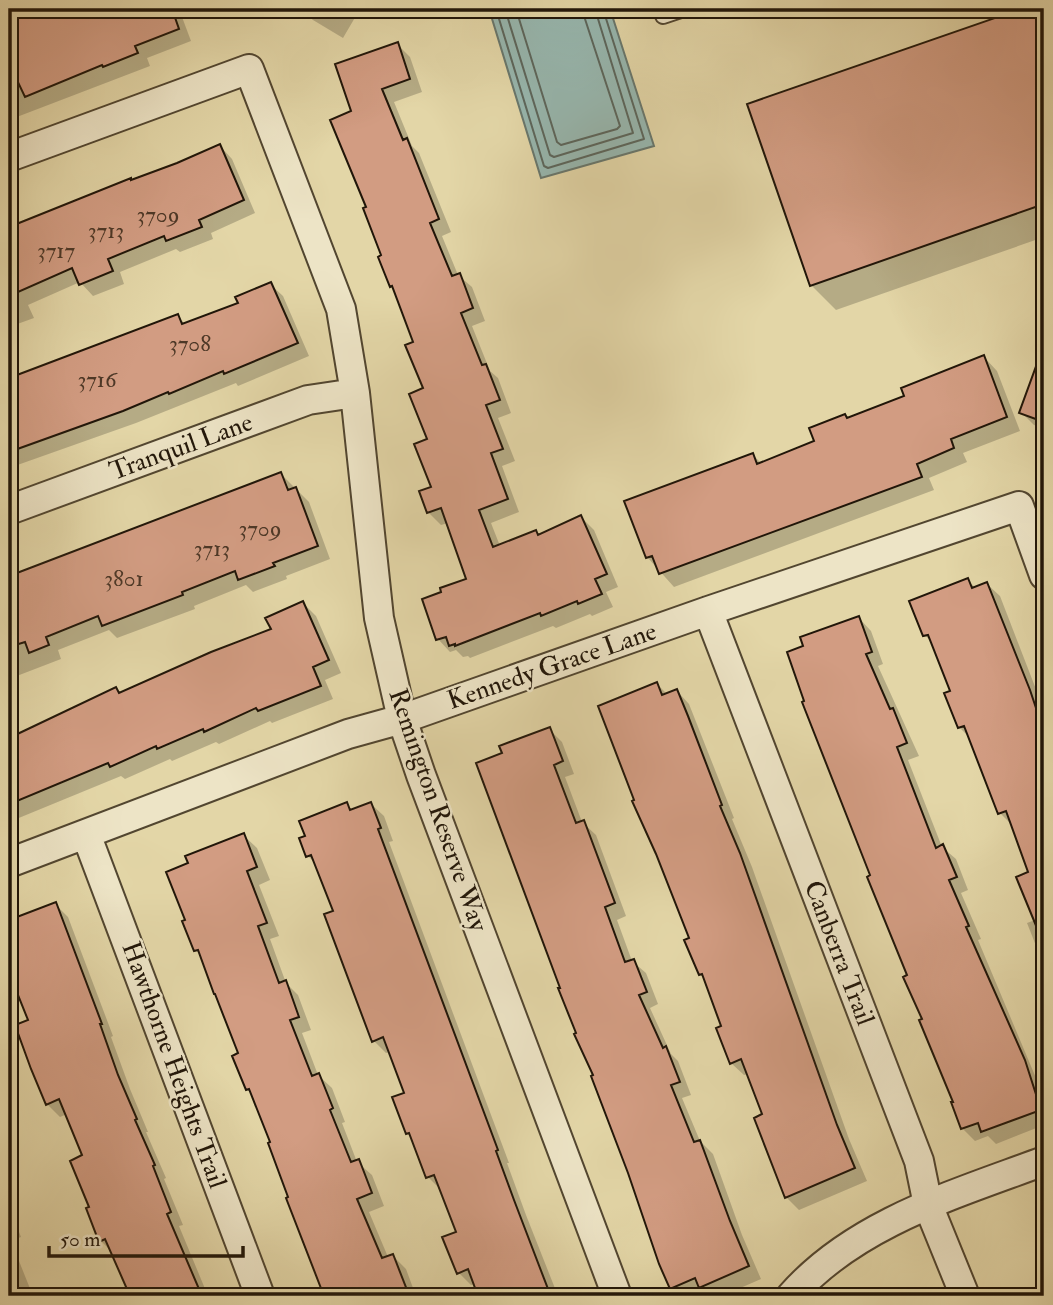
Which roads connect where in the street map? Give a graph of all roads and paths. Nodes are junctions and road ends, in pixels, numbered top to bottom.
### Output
1 (684, 9) edge
2 (663, 16) dead end
3 (9, 156) edge
4 (355, 393) junction
5 (9, 510) edge
6 (1044, 575) edge
7 (708, 611) junction
8 (402, 719) junction
9 (86, 834) junction
10 (9, 863) edge
11 (1044, 1161) edge
12 (928, 1205) junction
13 (260, 1296) edge
14 (617, 1296) edge
15 (790, 1296) edge
16 (965, 1296) edge

1 - 2 lane
3 - 4 street, Remington Reserve Way
4 - 5 street, Tranquil Lane
4 - 8 street, Remington Reserve Way
6 - 7 street, Kennedy Grace Lane
7 - 8 street, Kennedy Grace Lane
7 - 12 street, Canberra Trail
8 - 9 street, Kennedy Grace Lane
8 - 14 street, Remington Reserve Way
9 - 10 street, Kennedy Grace Lane
9 - 13 street, Hawthorne Heights Trail
11 - 12 street
12 - 15 street
12 - 16 street, Canberra Trail

